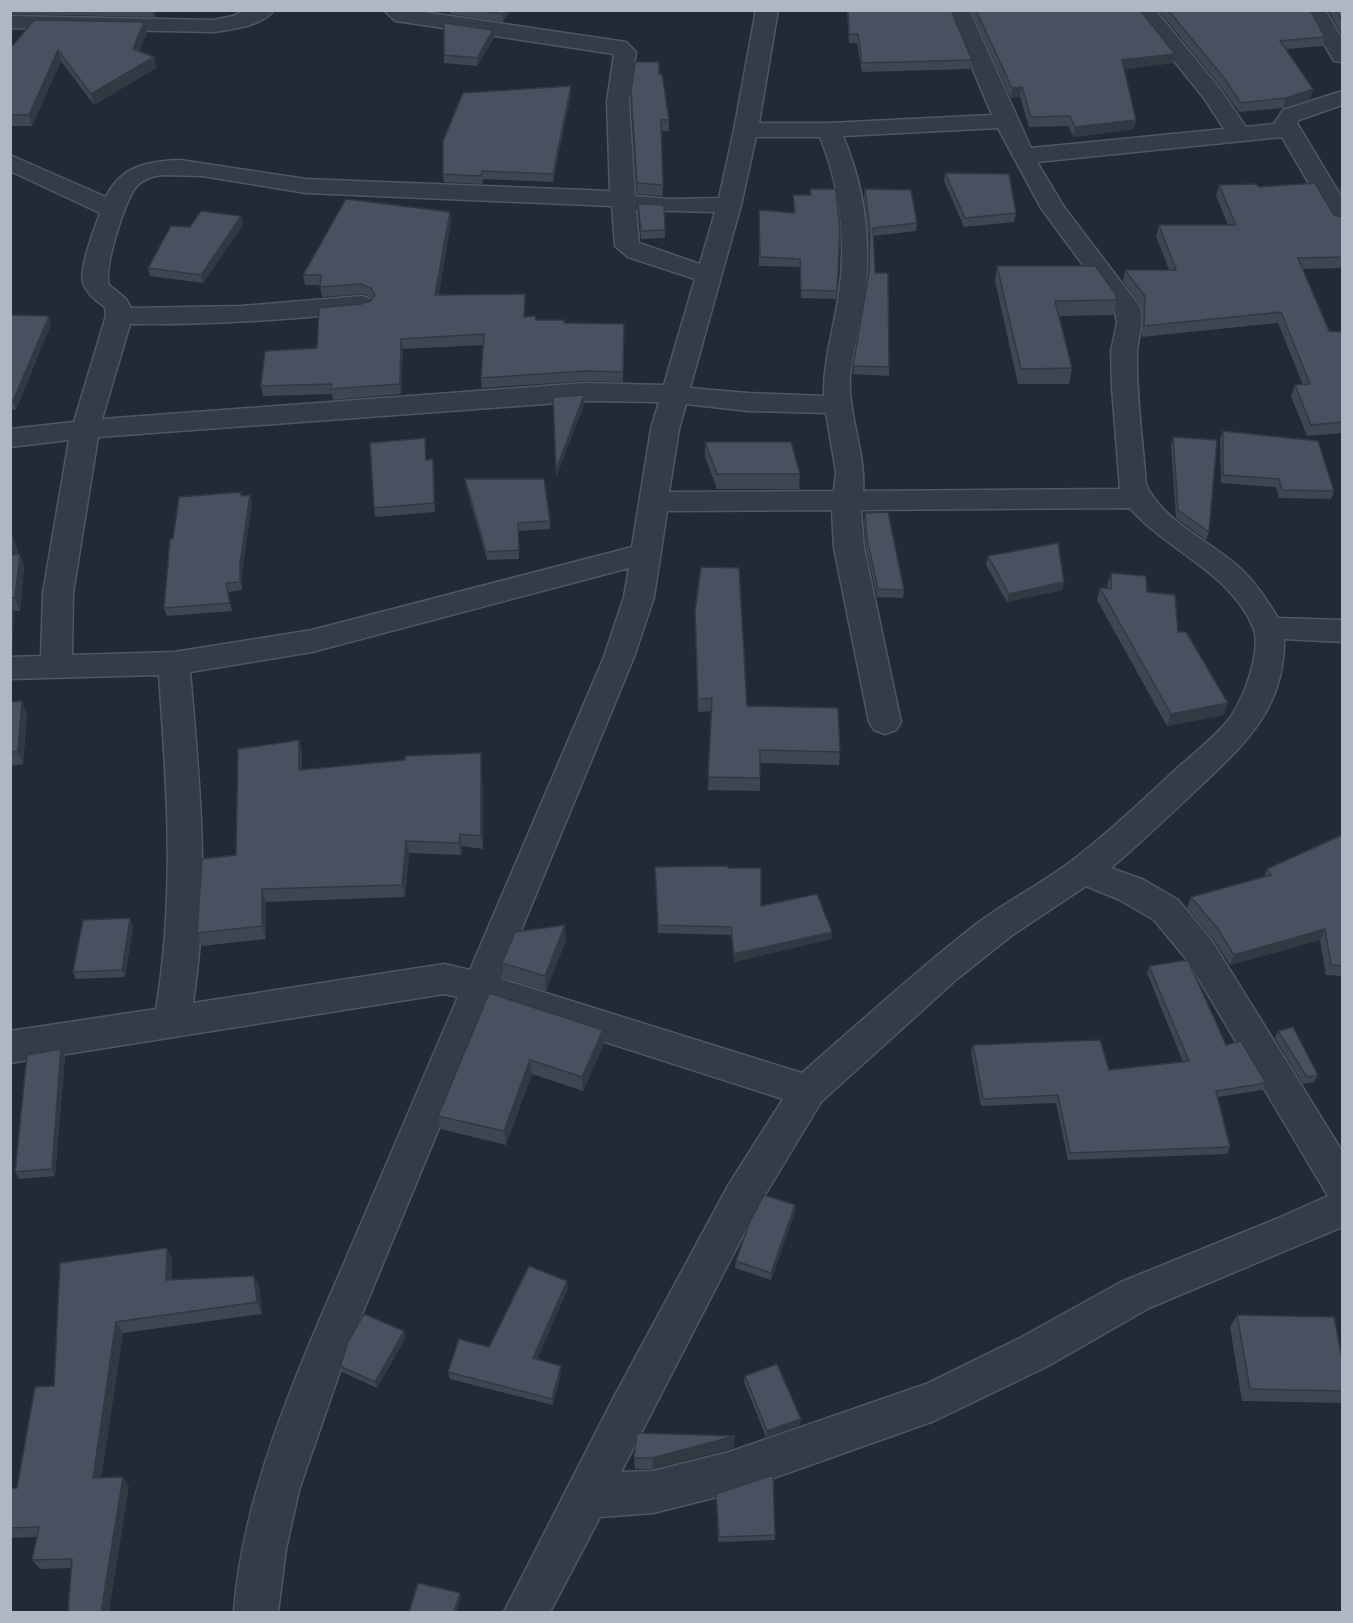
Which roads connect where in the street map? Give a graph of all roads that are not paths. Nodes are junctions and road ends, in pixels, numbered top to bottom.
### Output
1 (264, 10) edge
2 (394, 10) edge
3 (767, 10) edge
4 (958, 10) edge
5 (1143, 10) edge
6 (1314, 10) edge
7 (10, 22) edge
8 (1342, 56) edge
9 (1342, 98) edge
10 (1005, 121) junction
11 (746, 130) junction
12 (829, 130) junction
13 (1287, 130) junction
14 (1240, 135) junction
15 (1023, 156) junction
16 (10, 162) edge
17 (624, 200) junction
18 (729, 205) junction
19 (114, 210) junction
20 (1342, 220) edge
21 (709, 275) junction
22 (362, 304) edge
23 (120, 316) junction
24 (675, 395) junction
25 (838, 405) junction
26 (85, 429) junction
27 (10, 438) edge
28 (1138, 498) junction
29 (848, 500) junction
30 (652, 502) junction
31 (647, 553) junction
32 (1269, 628) junction
33 (1342, 631) edge
34 (174, 663) junction
35 (56, 667) junction
36 (10, 668) edge
37 (885, 722) dead end
38 (1083, 871) junction
39 (480, 987) junction
40 (172, 1020) junction
41 (10, 1047) edge
42 (808, 1091) junction
43 (1342, 1184) edge
44 (1342, 1208) edge
45 (587, 1496) junction
46 (256, 1612) edge
47 (526, 1612) edge

1 - 7 street
2 - 17 street
3 - 11 street
4 - 10 street
5 - 14 street
6 - 8 street
9 - 13 street
10 - 12 street
10 - 15 street
11 - 12 street
11 - 18 street
12 - 25 street
13 - 14 street
13 - 20 street
14 - 15 street
15 - 28 street
16 - 19 street
17 - 18 street
17 - 19 street
17 - 21 street
18 - 21 street
19 - 23 street
21 - 24 street
22 - 23 street
23 - 26 street
24 - 25 street
24 - 26 street
24 - 30 street
25 - 29 street
26 - 27 street
26 - 35 street
28 - 29 street
28 - 32 street
29 - 30 street
29 - 37 street
30 - 31 street
31 - 34 street
31 - 39 street
32 - 33 street
32 - 38 street
34 - 35 street
34 - 40 street
35 - 36 street
38 - 42 street
38 - 43 street
39 - 40 street
39 - 42 street
39 - 46 street
40 - 41 street
42 - 45 street
44 - 45 street
45 - 47 street

